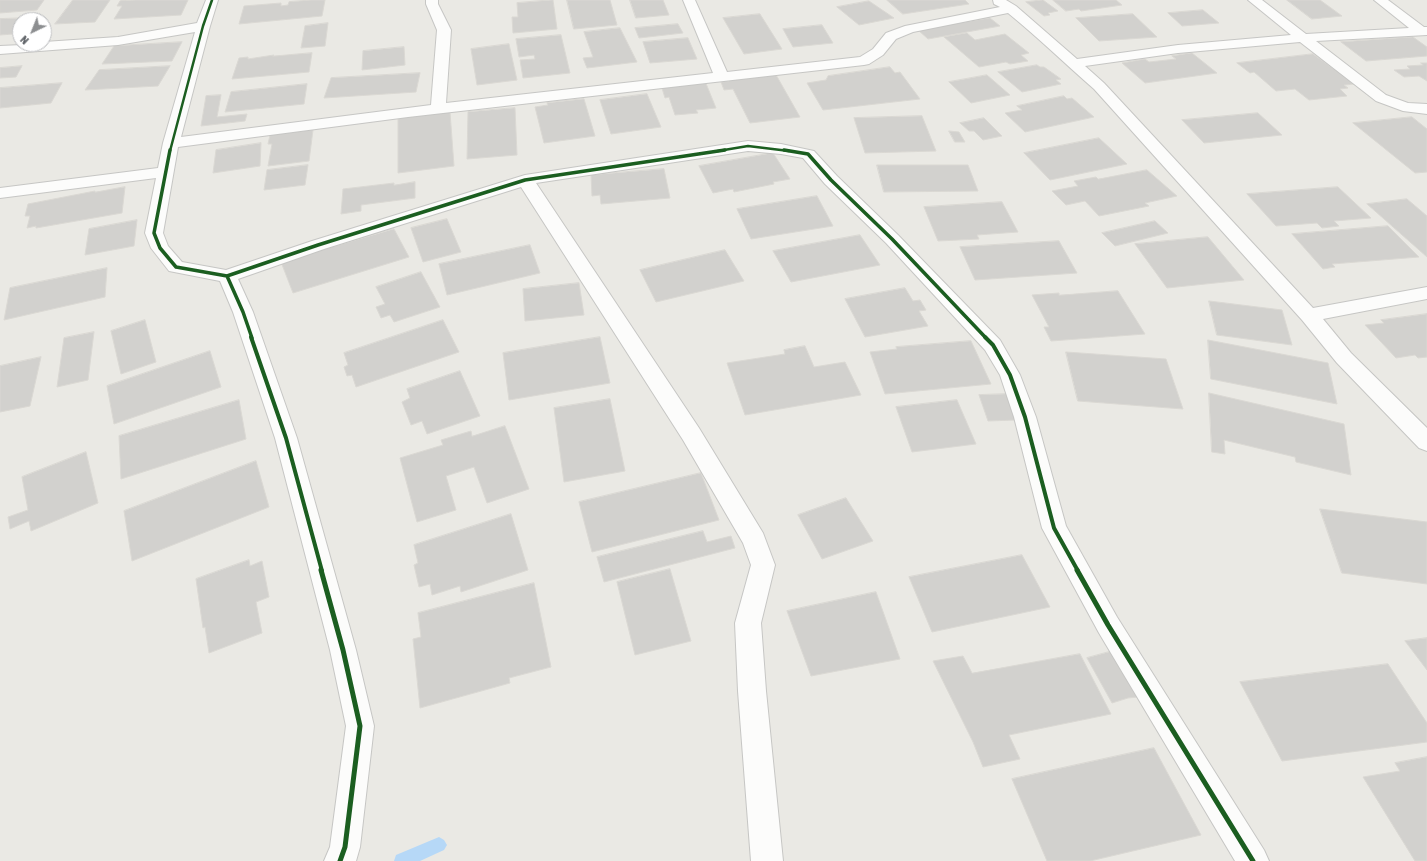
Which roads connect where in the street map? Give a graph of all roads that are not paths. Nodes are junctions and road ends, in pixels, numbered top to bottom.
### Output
1 (212, 0) edge
2 (432, 0) edge
3 (689, 0) edge
4 (1254, 0) edge
5 (1380, 0) edge
6 (1004, 4) edge
7 (203, 26) junction
8 (1424, 31) edge
9 (1304, 38) junction
10 (0, 50) edge
11 (1072, 64) junction
12 (722, 77) junction
13 (438, 108) junction
14 (1427, 109) edge
15 (171, 143) junction
16 (165, 172) junction
17 (525, 180) junction
18 (5, 192) edge
19 (0, 211) edge
20 (226, 276) junction
21 (1427, 293) edge
22 (1309, 315) junction
23 (1427, 442) edge
24 (340, 861) edge
25 (767, 861) edge
26 (1253, 861) edge

1 - 7 street
2 - 13 street
3 - 12 street
4 - 9 street
5 - 8 street
6 - 11 street
6 - 12 street
7 - 10 street
7 - 15 street
8 - 9 street
9 - 11 street
9 - 14 street
11 - 22 street
12 - 13 street
13 - 15 street
15 - 16 street
16 - 18 street
16 - 20 street
17 - 20 street
17 - 25 street
17 - 26 street
18 - 19 street
20 - 24 street
21 - 22 street
22 - 23 street

